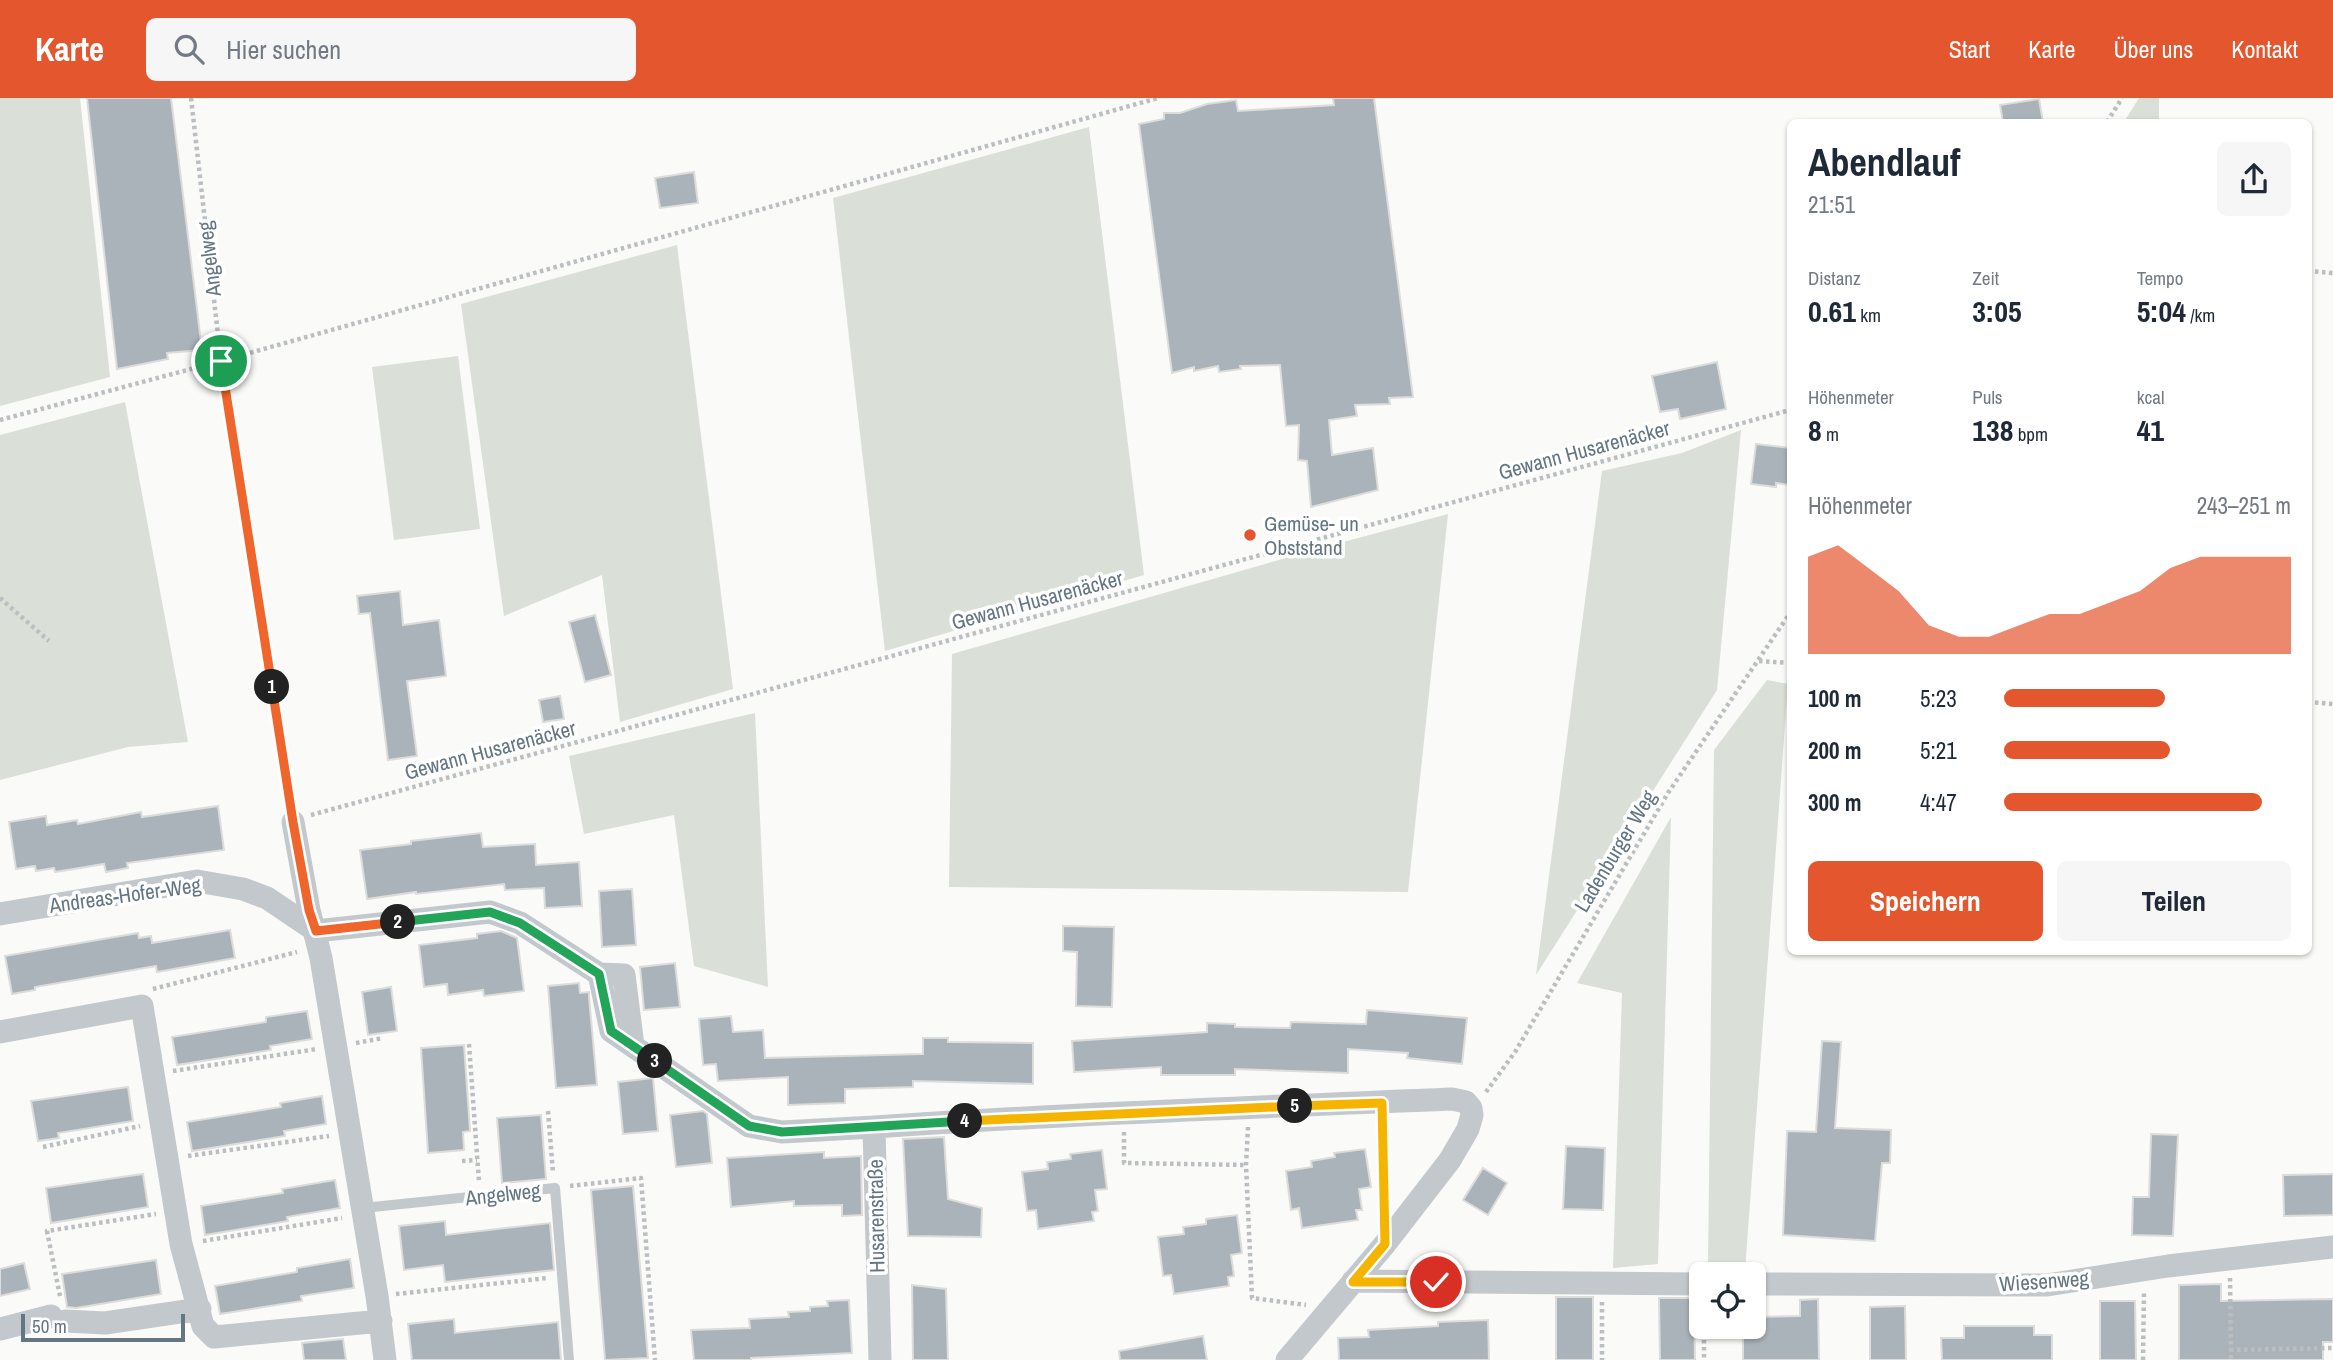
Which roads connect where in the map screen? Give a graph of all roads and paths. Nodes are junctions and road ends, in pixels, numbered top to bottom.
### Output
1 (191, 98) edge
2 (1158, 98) edge
3 (2122, 98) edge
4 (2109, 119) edge
5 (2312, 271) edge
6 (2333, 273) edge
7 (221, 361) junction
8 (1787, 411) edge
9 (0, 421) edge
10 (0, 598) edge
11 (1787, 618) edge
12 (49, 641) dead end
13 (1758, 661) junction
14 (1787, 663) edge
15 (2312, 702) edge
16 (2333, 704) edge
17 (293, 822) junction
18 (0, 914) edge
19 (316, 931) junction
20 (321, 958) junction
21 (142, 1006) junction
22 (0, 1032) edge
23 (383, 1038) dead end
24 (468, 1044) dead end
25 (336, 1046) junction
26 (153, 1074) junction
27 (1382, 1103) junction
28 (1249, 1107) junction
29 (1471, 1108) junction
30 (548, 1111) dead end
31 (1126, 1114) junction
32 (161, 1122) junction
33 (874, 1127) junction
34 (350, 1133) junction
35 (544, 1146) dead end
36 (551, 1146) junction
37 (43, 1147) dead end
38 (167, 1159) junction
39 (477, 1160) junction
40 (462, 1161) dead end
41 (1246, 1165) junction
42 (555, 1188) junction
43 (480, 1196) junction
44 (175, 1211) junction
45 (363, 1212) junction
46 (181, 1244) junction
47 (1385, 1244) junction
48 (2333, 1247) edge
49 (2230, 1259) junction
50 (2144, 1270) junction
51 (563, 1276) junction
52 (1353, 1282) junction
53 (1602, 1283) junction
54 (1689, 1284) edge
55 (1766, 1284) edge
56 (377, 1296) junction
57 (1331, 1308) junction
58 (200, 1309) junction
59 (58, 1318) junction
60 (381, 1321) junction
61 (0, 1329) edge
62 (1704, 1339) edge
63 (2333, 1348) edge
64 (2230, 1350) junction
65 (385, 1360) edge
66 (569, 1360) edge
67 (655, 1360) edge
68 (880, 1360) edge
69 (1287, 1360) edge
70 (1602, 1360) edge
71 (1704, 1360) edge
72 (2143, 1360) edge
73 (2231, 1360) edge

1 - 7 path, Angelweg
2 - 7 path
3 - 4 path
5 - 6 path
7 - 9 path
7 - 17 path, Angelweg
8 - 17 path, Gewann Husarenäcker
10 - 12 path
11 - 13 path, Ladenburger Weg
13 - 14 path
13 - 29 path, Ladenburger Weg
15 - 16 path
17 - 19 street
18 - 19 street, Andreas-Hofer-Weg
19 - 20 street
19 - 33 street
20 - 21 path
20 - 25 street
21 - 22 street
21 - 26 street
23 - 25 path
24 - 39 path
25 - 26 path
25 - 34 street
26 - 32 street
27 - 28 street
27 - 29 street
27 - 47 path
28 - 31 street
28 - 41 path
29 - 47 street
30 - 36 path
31 - 33 street
31 - 41 path
32 - 37 path
32 - 38 street
33 - 68 street, Husarenstraße
34 - 38 path
34 - 45 street
35 - 36 path
36 - 42 path
38 - 44 street
39 - 40 path
39 - 43 path
41 - 57 path
42 - 43 lane, Angelweg
42 - 51 lane, Angelweg
42 - 67 path
43 - 45 lane, Angelweg
44 - 46 street
44 - 59 path
45 - 46 path
45 - 56 street
46 - 58 street
47 - 52 street
48 - 49 street, Wiesenweg
49 - 50 street, Wiesenweg
49 - 64 path
50 - 55 street, Wiesenweg
50 - 72 path
51 - 56 path
51 - 66 lane, Angelweg
52 - 53 street
52 - 57 street
53 - 54 street
53 - 70 path
56 - 60 street
57 - 69 street
58 - 59 street
58 - 60 street
59 - 61 street
60 - 65 street
62 - 71 path
63 - 64 path
64 - 73 path

